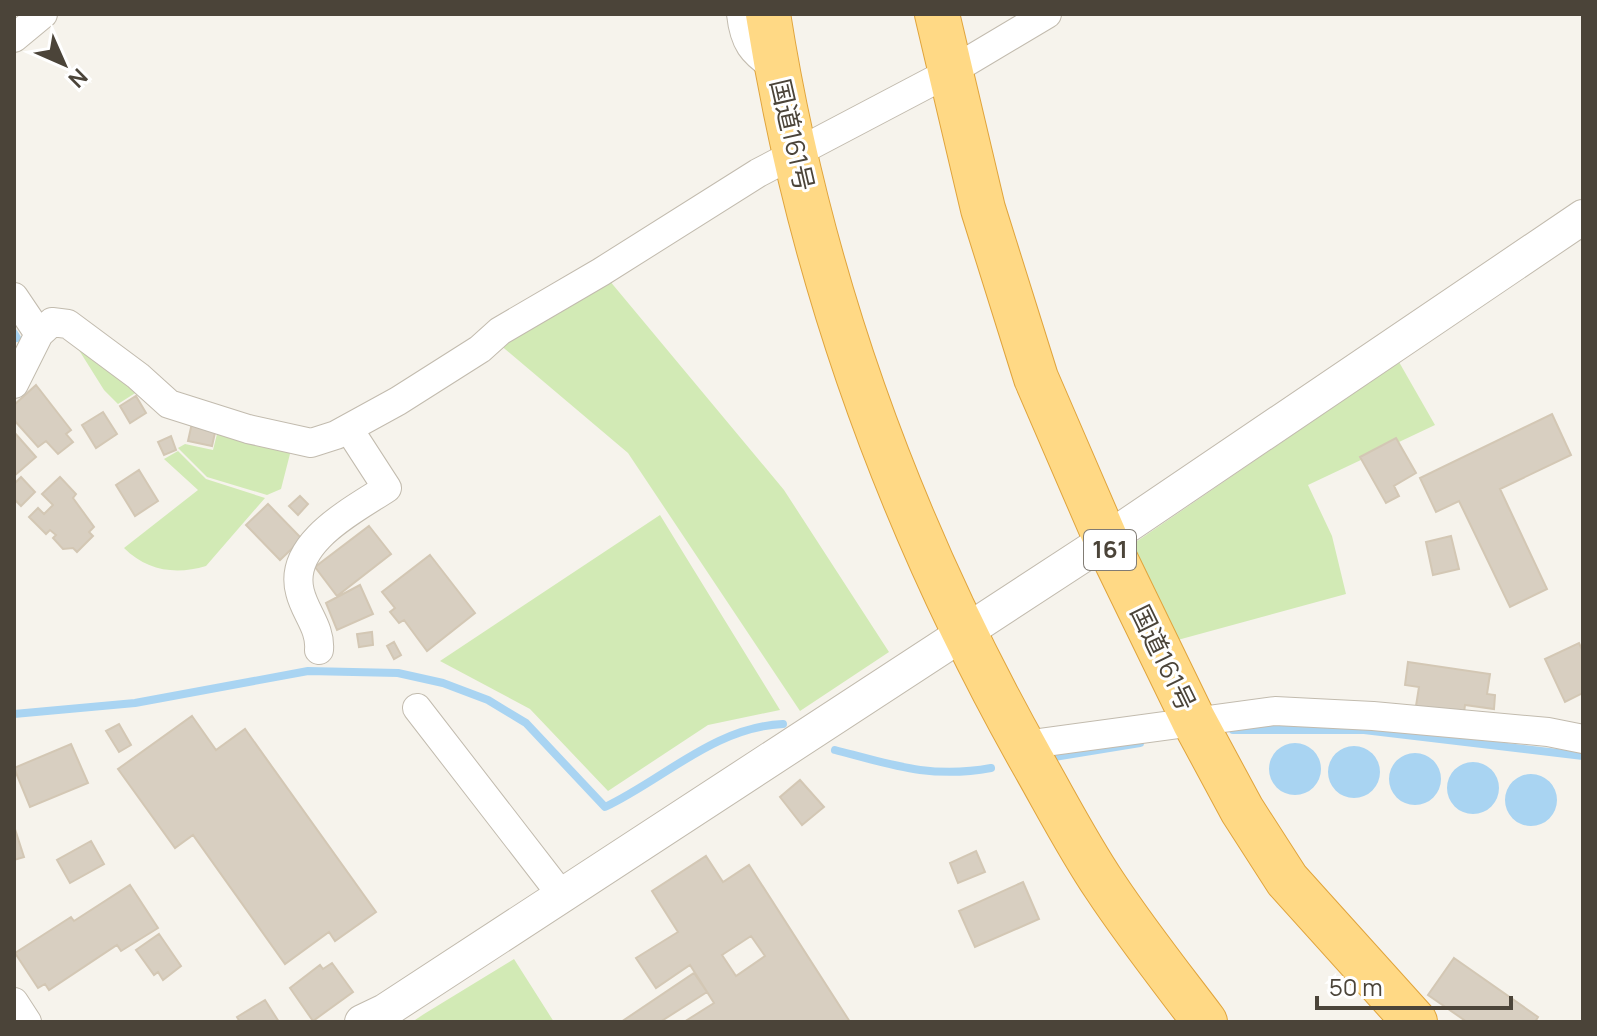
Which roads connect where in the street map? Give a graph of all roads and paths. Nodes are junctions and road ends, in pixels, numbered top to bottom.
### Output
1 (43, 14) edge
2 (741, 14) edge
3 (768, 14) edge
4 (937, 14) edge
5 (1047, 14) edge
6 (14, 38) edge
7 (776, 68) junction
8 (948, 73) junction
9 (796, 156) junction
10 (1582, 220) edge
11 (14, 297) edge
12 (39, 334) junction
13 (14, 384) edge
14 (352, 427) junction
15 (1106, 540) junction
16 (963, 633) junction
17 (319, 650) dead end
18 (417, 708) dead end
19 (1194, 721) junction
20 (1583, 739) edge
21 (1024, 745) junction
22 (560, 893) junction
23 (14, 1002) edge
24 (27, 1022) edge
25 (362, 1022) edge
26 (1205, 1022) edge
27 (1415, 1022) edge

1 - 6 street
2 - 7 street
3 - 7 highway, 国道161号
4 - 8 highway, 国道161号 / 161
5 - 8 street
7 - 9 highway, 国道161号
8 - 9 street
8 - 15 highway, 国道161号 / 161
9 - 14 street
9 - 16 highway, 国道161号
10 - 15 street
11 - 12 street
12 - 13 street
12 - 14 street
14 - 17 street
15 - 16 street
15 - 19 highway, 国道161号 / 161
16 - 21 highway, 国道161号
16 - 22 street
18 - 22 street
19 - 20 street
19 - 21 street
19 - 27 highway, 国道161号 / 161
21 - 26 highway, 国道161号
22 - 25 street
23 - 24 street

